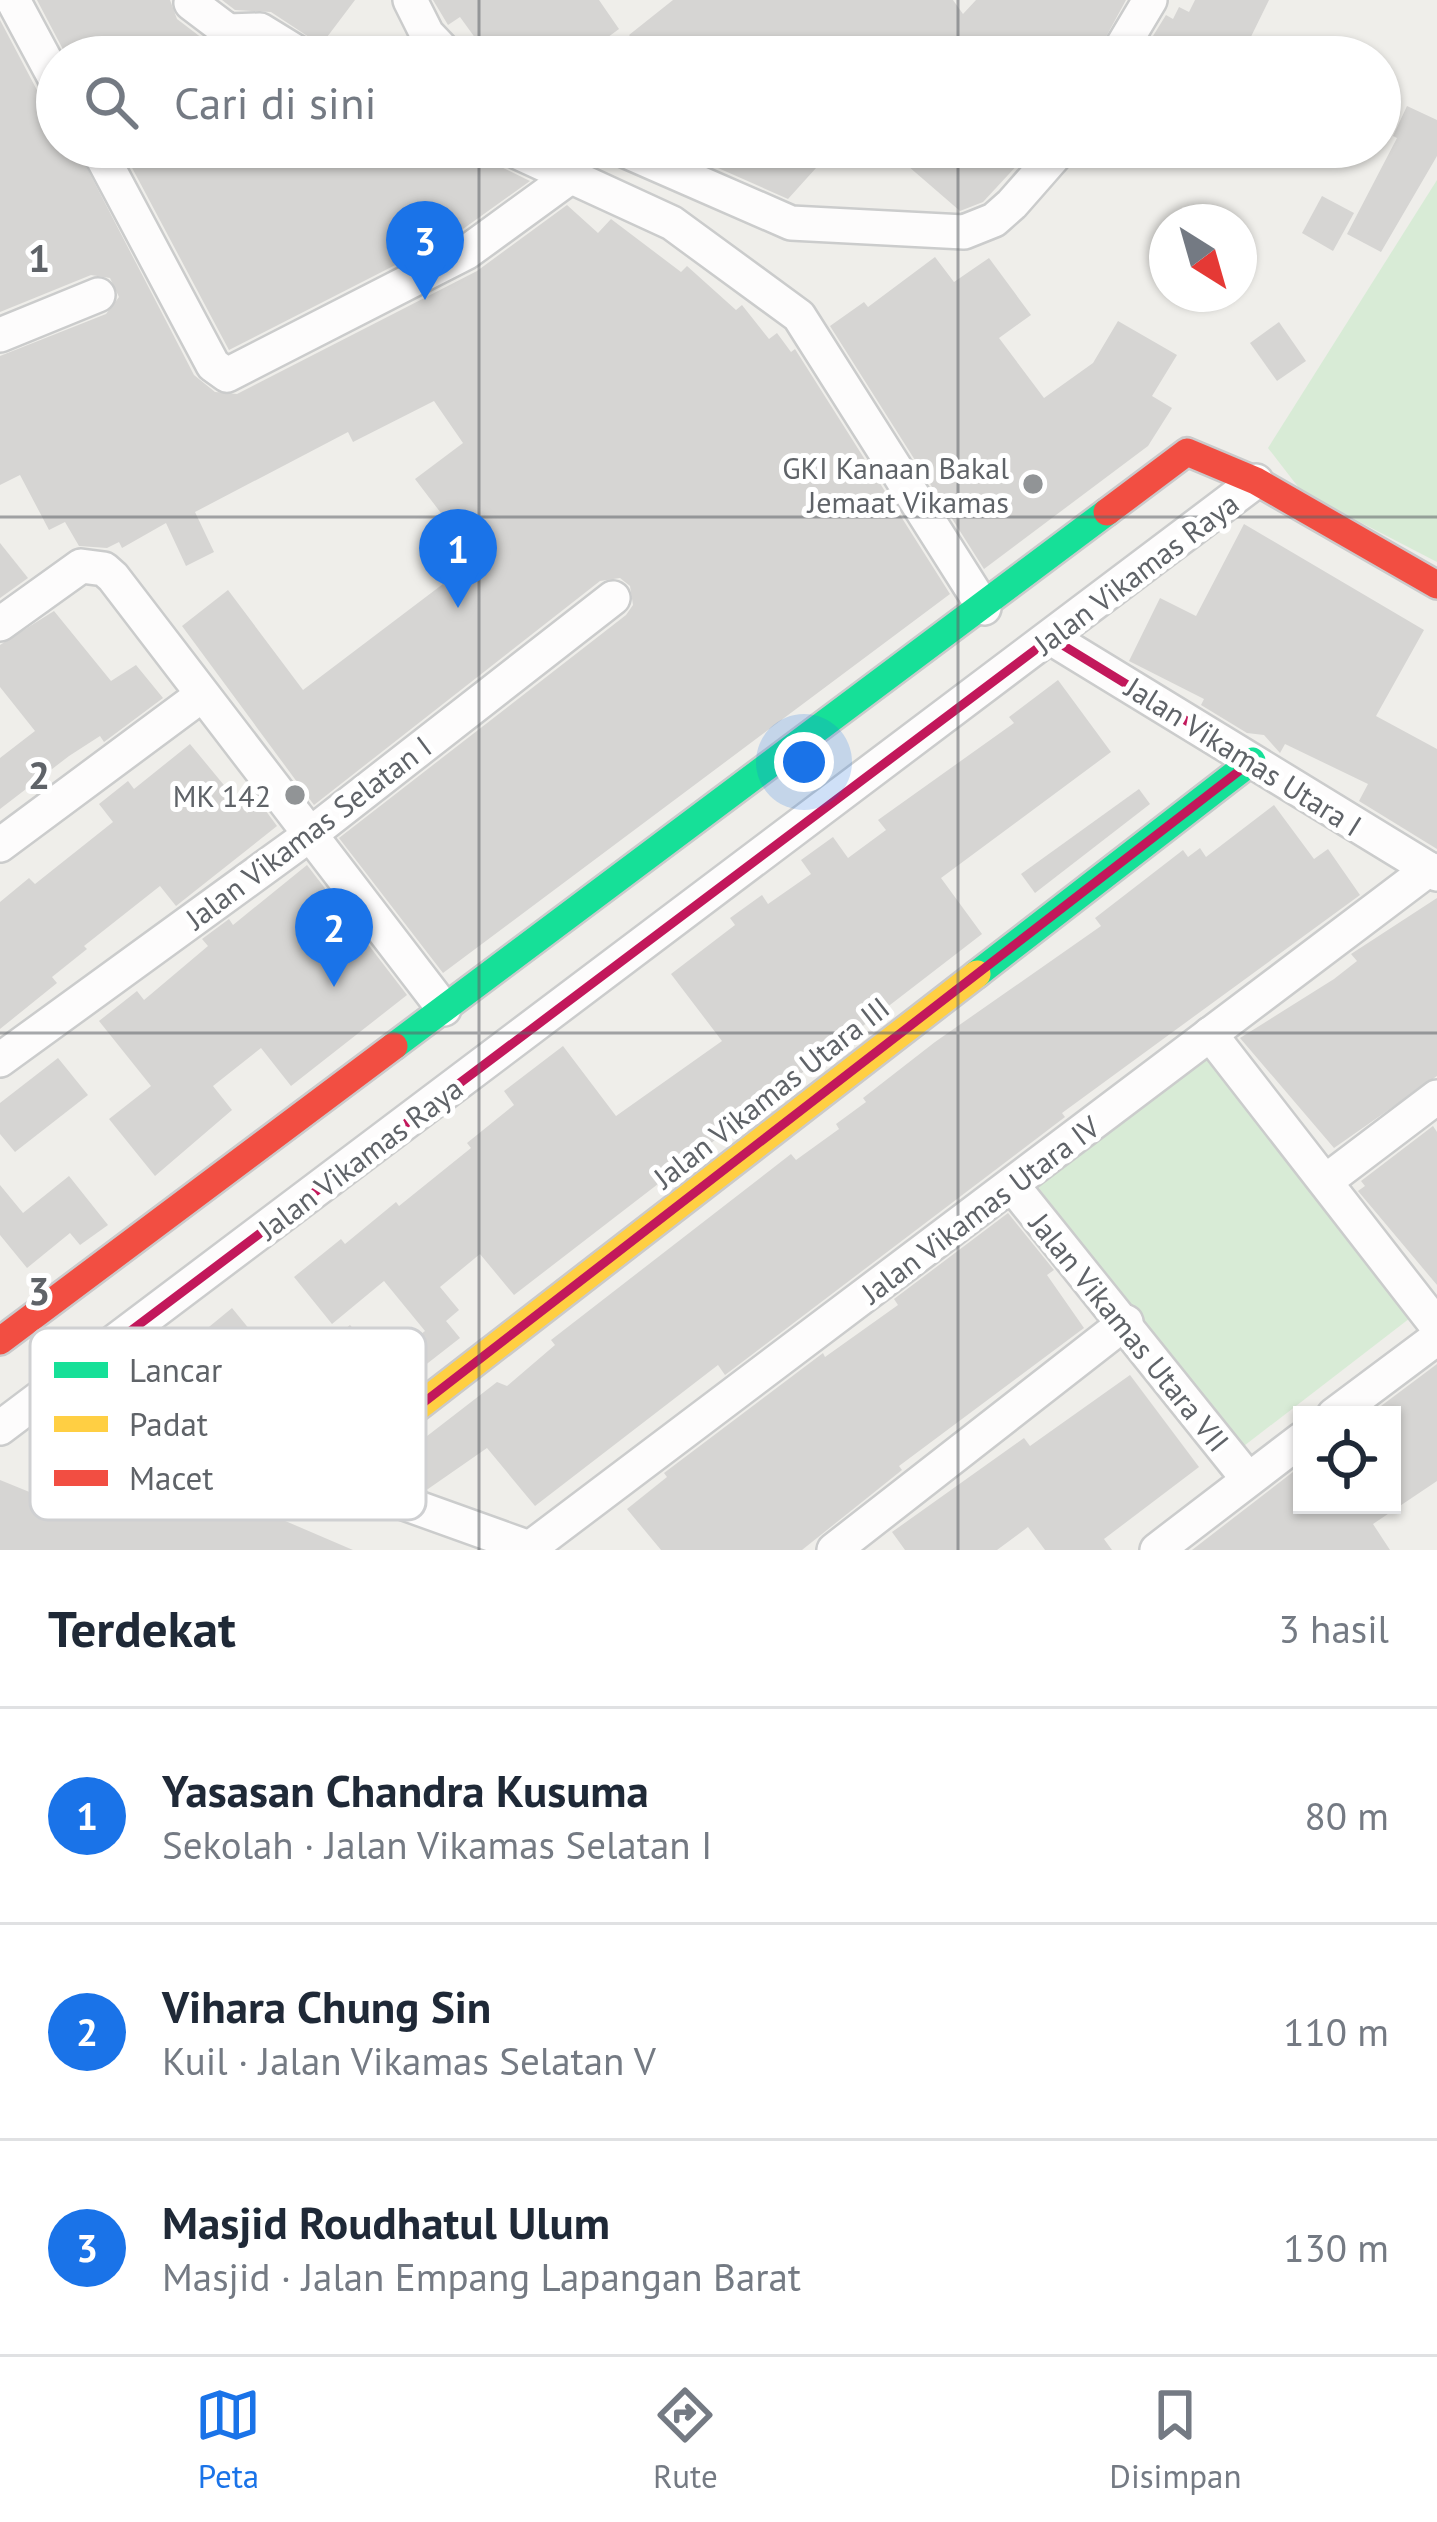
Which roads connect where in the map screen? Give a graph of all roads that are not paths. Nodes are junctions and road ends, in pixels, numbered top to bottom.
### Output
1 (13, 0) edge
2 (410, 0) edge
3 (1150, 0) edge
4 (191, 3) dead end
5 (271, 36) edge
6 (429, 36) edge
7 (1129, 36) edge
8 (36, 43) edge
9 (109, 168) edge
10 (551, 168) edge
11 (665, 168) edge
12 (1044, 168) edge
13 (570, 177) junction
14 (98, 296) dead end
15 (0, 335) edge
16 (1250, 479) junction
17 (1437, 585) edge
18 (613, 598) dead end
19 (984, 608) junction
20 (0, 624) edge
21 (1052, 638) junction
22 (202, 694) junction
23 (1252, 761) junction
24 (308, 836) junction
25 (0, 845) edge
26 (1433, 872) edge
27 (444, 1009) junction
28 (1210, 1034) junction
29 (0, 1060) edge
30 (1437, 1097) edge
31 (1326, 1181) junction
32 (1012, 1185) junction
33 (1126, 1322) junction
34 (1437, 1326) edge
35 (134, 1328) edge
36 (1437, 1338) edge
37 (0, 1341) edge
38 (426, 1401) edge
39 (30, 1406) edge
40 (1346, 1406) edge
41 (0, 1428) edge
42 (1293, 1446) edge
43 (1248, 1480) junction
44 (426, 1510) edge
45 (533, 1549) edge
46 (834, 1550) edge
47 (1157, 1550) edge

1 - 8 street
2 - 6 street
3 - 7 street
4 - 5 street
9 - 13 street
10 - 13 street
11 - 12 street
13 - 19 street
14 - 15 street
16 - 17 street
16 - 19 street, Jalan Vikamas Raya
16 - 21 street, Jalan Vikamas Raya
18 - 24 street, Jalan Vikamas Selatan I
19 - 27 street, Jalan Vikamas Raya
20 - 22 street
21 - 23 street, Jalan Vikamas Utara I
21 - 35 street, Jalan Vikamas Raya
22 - 24 street
22 - 25 street
23 - 26 street, Jalan Vikamas Utara I
23 - 38 street, Jalan Vikamas Utara III
24 - 27 street
24 - 29 street, Jalan Vikamas Selatan I
26 - 28 street, Jalan Vikamas Utara IV
27 - 37 street, Jalan Vikamas Raya
28 - 31 street
28 - 32 street, Jalan Vikamas Utara IV
30 - 31 street
31 - 34 street
32 - 33 street, Jalan Vikamas Utara VII
32 - 45 street, Jalan Vikamas Utara IV
33 - 43 street, Jalan Vikamas Utara VII
33 - 46 street
36 - 40 street
39 - 41 street, Jalan Vikamas Raya
42 - 43 street
43 - 47 street
44 - 45 street

